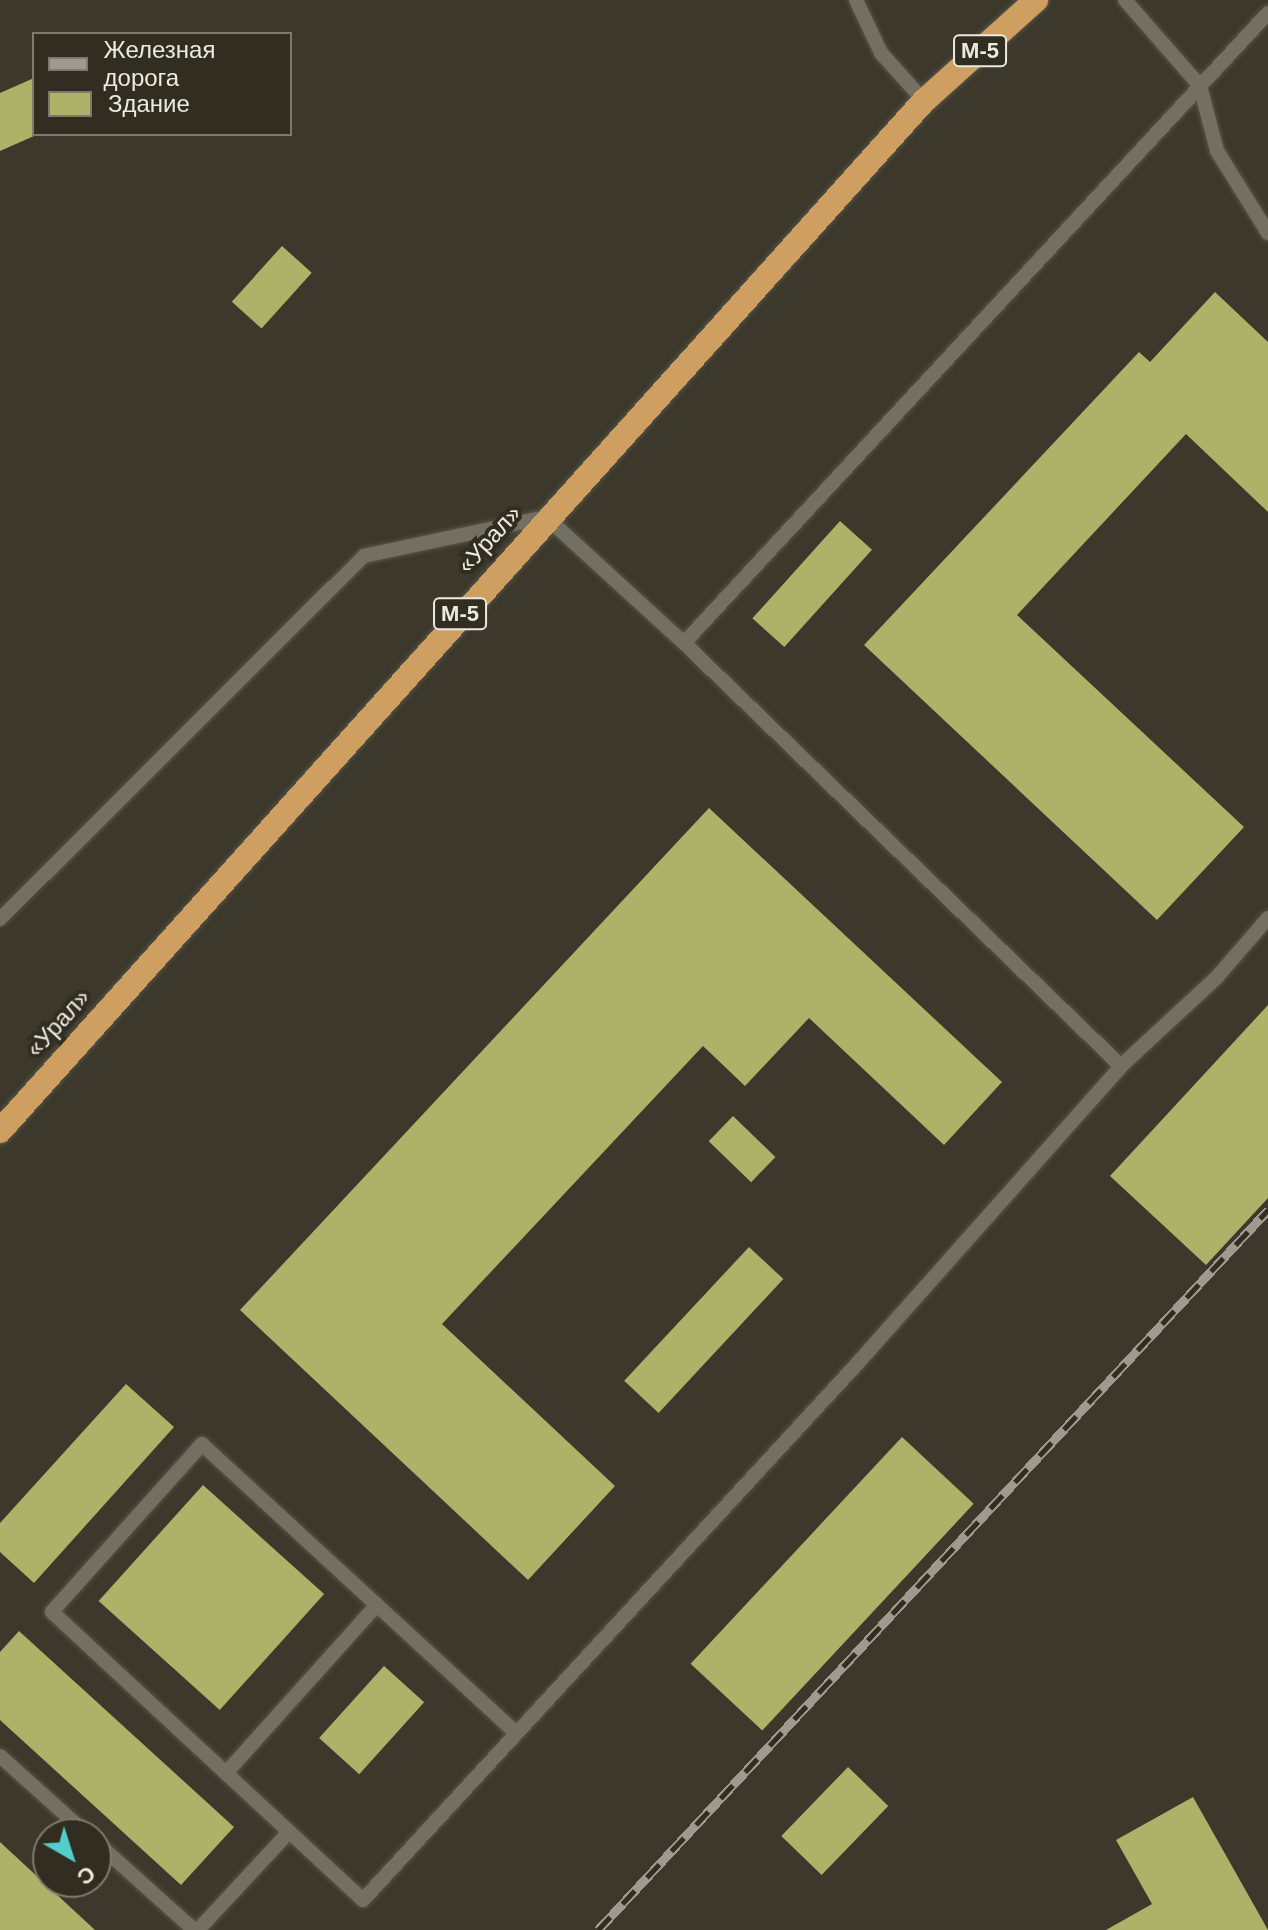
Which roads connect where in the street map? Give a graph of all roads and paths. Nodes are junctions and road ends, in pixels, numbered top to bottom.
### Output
1 (856, 0) edge
2 (1036, 0) edge
3 (1125, 0) edge
4 (1268, 13) edge
5 (1200, 86) junction
6 (924, 101) junction
7 (1268, 233) edge
8 (546, 517) junction
9 (684, 643) junction
10 (1268, 918) edge
11 (0, 919) edge
12 (1121, 1066) junction
13 (0, 1131) edge
14 (377, 1605) junction
15 (515, 1732) junction
16 (0, 1756) edge
17 (226, 1773) junction
18 (69, 1818) edge
19 (289, 1832) junction
20 (112, 1856) edge
21 (196, 1930) edge

1 - 6 lane
2 - 6 highway, «Урал» / М-5
3 - 5 lane
4 - 5 lane
5 - 7 lane
5 - 9 lane
6 - 8 highway, «Урал» / М-5
8 - 9 lane
8 - 11 lane
8 - 13 highway, «Урал» / М-5
9 - 12 lane
10 - 12 lane
12 - 15 lane
14 - 15 lane
14 - 17 lane
14 - 17 lane
15 - 19 lane
16 - 18 lane
17 - 19 lane
19 - 21 lane
20 - 21 lane

